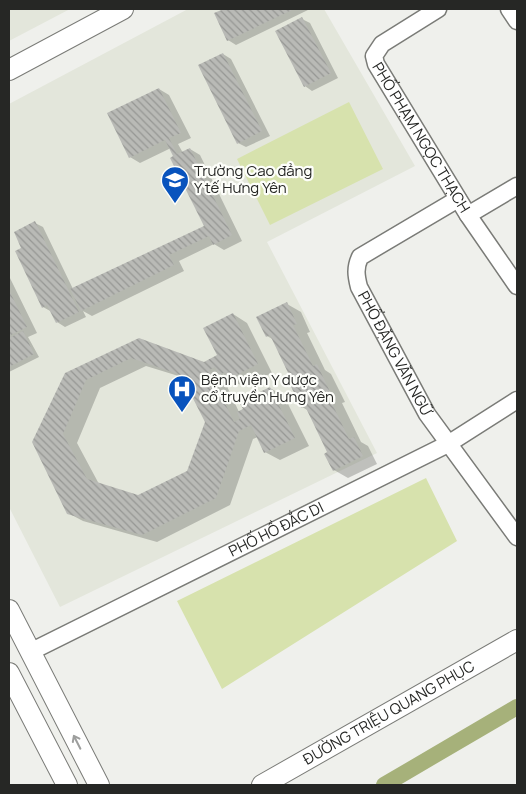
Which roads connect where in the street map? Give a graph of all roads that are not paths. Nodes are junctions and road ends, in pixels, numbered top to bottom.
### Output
1 (123, 9) edge
2 (438, 9) edge
3 (509, 9) edge
4 (517, 21) edge
5 (9, 70) edge
6 (517, 186) edge
7 (458, 199) junction
8 (468, 215) junction
9 (517, 286) edge
10 (517, 400) edge
11 (448, 444) junction
12 (517, 537) edge
13 (9, 610) edge
14 (517, 640) edge
15 (30, 652) junction
16 (9, 673) edge
17 (67, 785) edge
18 (99, 785) edge
19 (262, 785) edge

1 - 5 street
2 - 7 street, PHỐ PHẠM NGỌC THẠCH
3 - 4 street
6 - 8 street
7 - 8 street, PHỐ PHẠM NGỌC THẠCH
7 - 11 street, PHỐ ĐẶNG VĂN NGỮ
8 - 9 street, PHỐ PHẠM NGỌC THẠCH
10 - 11 street, PHỐ HỒ ĐẮC DI
11 - 12 street, PHỐ ĐẶNG VĂN NGỮ
11 - 15 street, PHỐ HỒ ĐẮC DI
13 - 15 street
14 - 19 street, ĐƯỜNG TRIỆU QUANG PHỤC
18 -> 15 street
16 - 17 street

